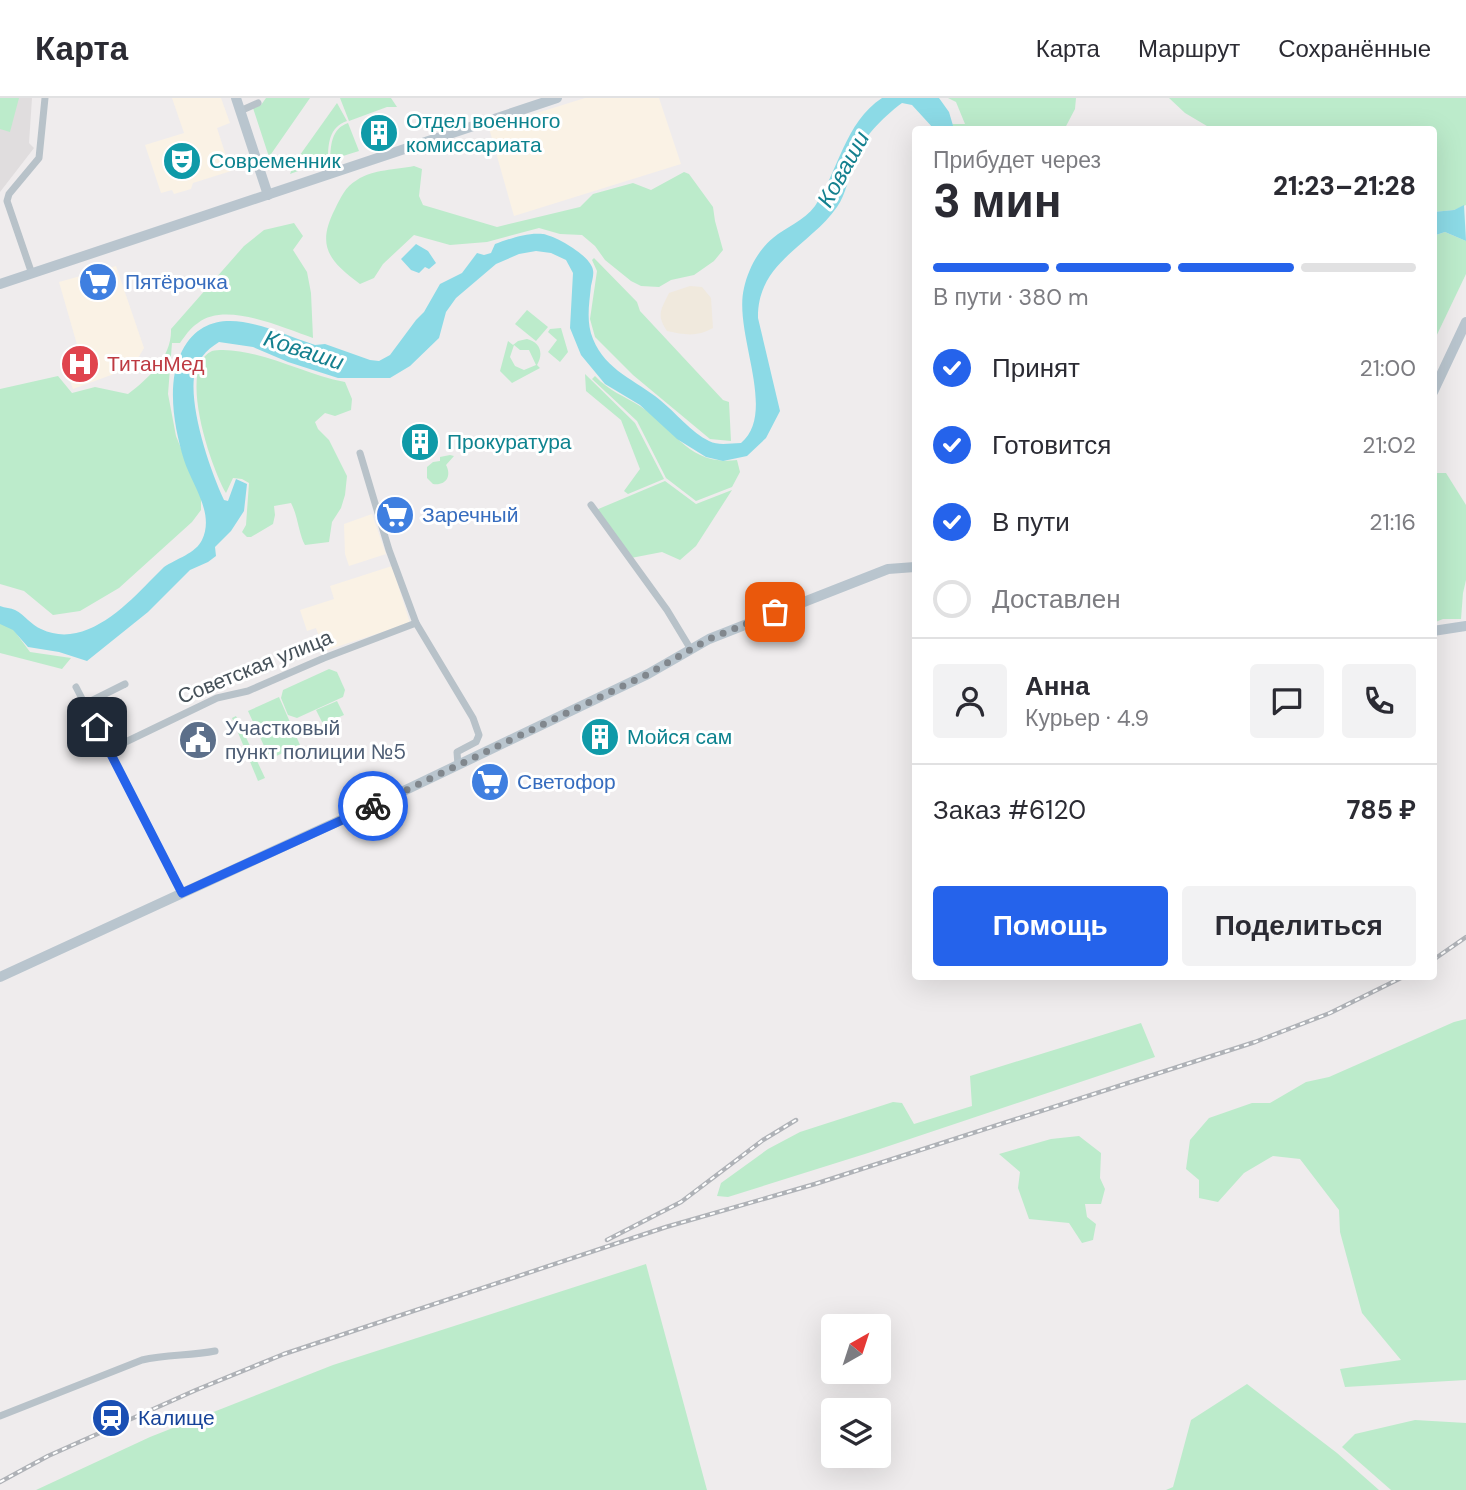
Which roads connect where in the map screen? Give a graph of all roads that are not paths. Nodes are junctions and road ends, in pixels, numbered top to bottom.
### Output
1 (46, 98) edge
2 (236, 98) edge
3 (557, 98) edge
4 (258, 103) dead end
5 (240, 111) junction
6 (268, 195) junction
7 (32, 274) junction
8 (0, 284) edge
9 (1466, 322) edge
10 (1437, 384) edge
11 (359, 453) dead end
12 (591, 505) dead end
13 (912, 567) edge
14 (416, 623) junction
15 (1466, 626) edge
16 (1437, 630) edge
17 (690, 648) junction
18 (125, 684) dead end
19 (76, 687) dead end
20 (85, 704) junction
21 (109, 750) junction
22 (458, 765) junction
23 (182, 893) junction
24 (0, 977) edge
25 (215, 1351) dead end
26 (0, 1416) edge

1 - 7 street
2 - 5 main road
3 - 6 main road
4 - 5 street
5 - 6 main road
6 - 7 main road
7 - 8 main road
9 - 10 main road
11 - 14 street
12 - 17 street
13 - 17 main road
14 - 21 street, Советская улица
14 - 22 street
15 - 16 main road
17 - 22 main road
18 - 20 street
19 - 20 street
20 - 21 street
21 - 23 street
22 - 23 main road
23 - 24 main road
25 - 26 street

